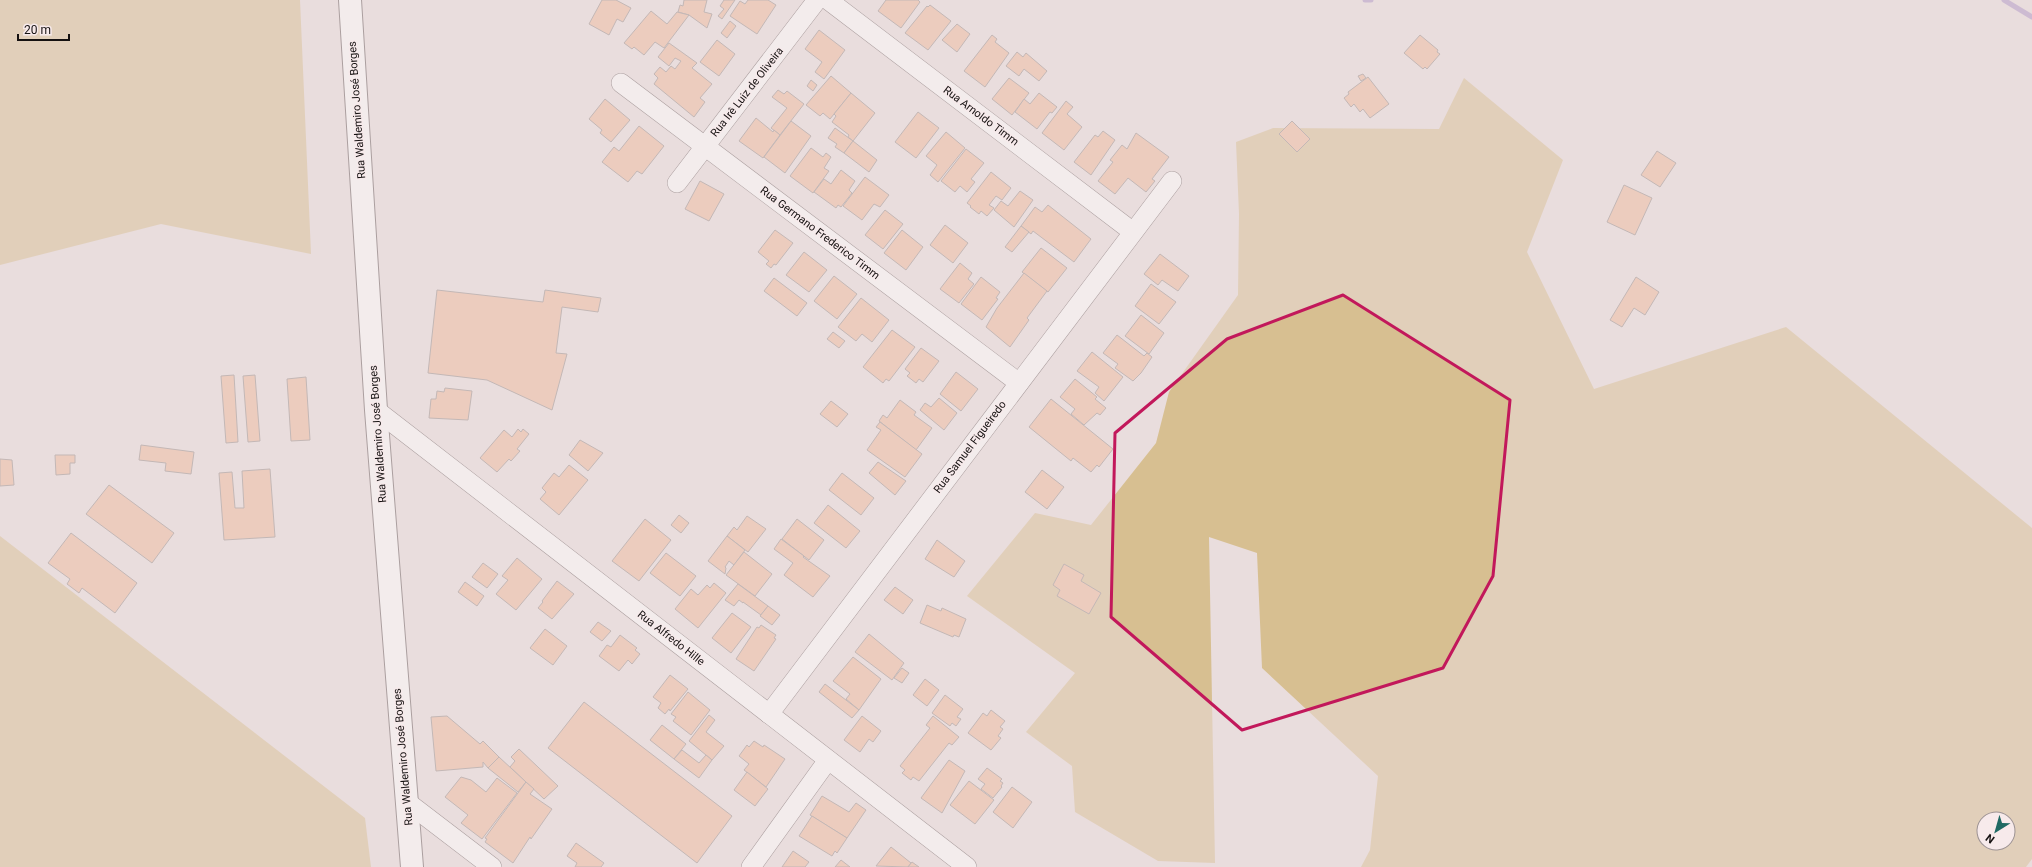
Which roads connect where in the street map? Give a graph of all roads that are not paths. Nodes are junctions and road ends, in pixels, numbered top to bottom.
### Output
1 (350, 0) edge
2 (818, 0) edge
3 (828, 0) edge
4 (621, 84) dead end
5 (705, 146) junction
6 (1172, 181) dead end
7 (676, 183) dead end
8 (1133, 232) junction
9 (1019, 383) junction
10 (376, 410) junction
11 (769, 714) junction
12 (828, 760) junction
13 (407, 802) junction
14 (412, 867) edge
15 (492, 867) edge
16 (751, 867) edge
17 (967, 867) edge

1 - 10 main road, Rua Waldemiro José Borges
2 - 5 street, Rua Irê Luiz de Oliveira
3 - 8 street, Rua Arnoldo Timm
4 - 5 street, Rua Germano Frederico Timm
5 - 7 street, Rua Irê Luiz de Oliveira
5 - 9 street, Rua Germano Frederico Timm
6 - 8 street, Rua Samuel Figueiredo
8 - 9 street, Rua Samuel Figueiredo
9 - 11 street, Rua Samuel Figueiredo
10 - 11 street, Rua Alfredo Hille
10 - 13 main road, Rua Waldemiro José Borges
11 - 12 street, Rua Alfredo Hille
12 - 16 street
12 - 17 street, Rua Alfredo Hille
13 - 14 main road, Rua Waldemiro José Borges
13 - 15 street

